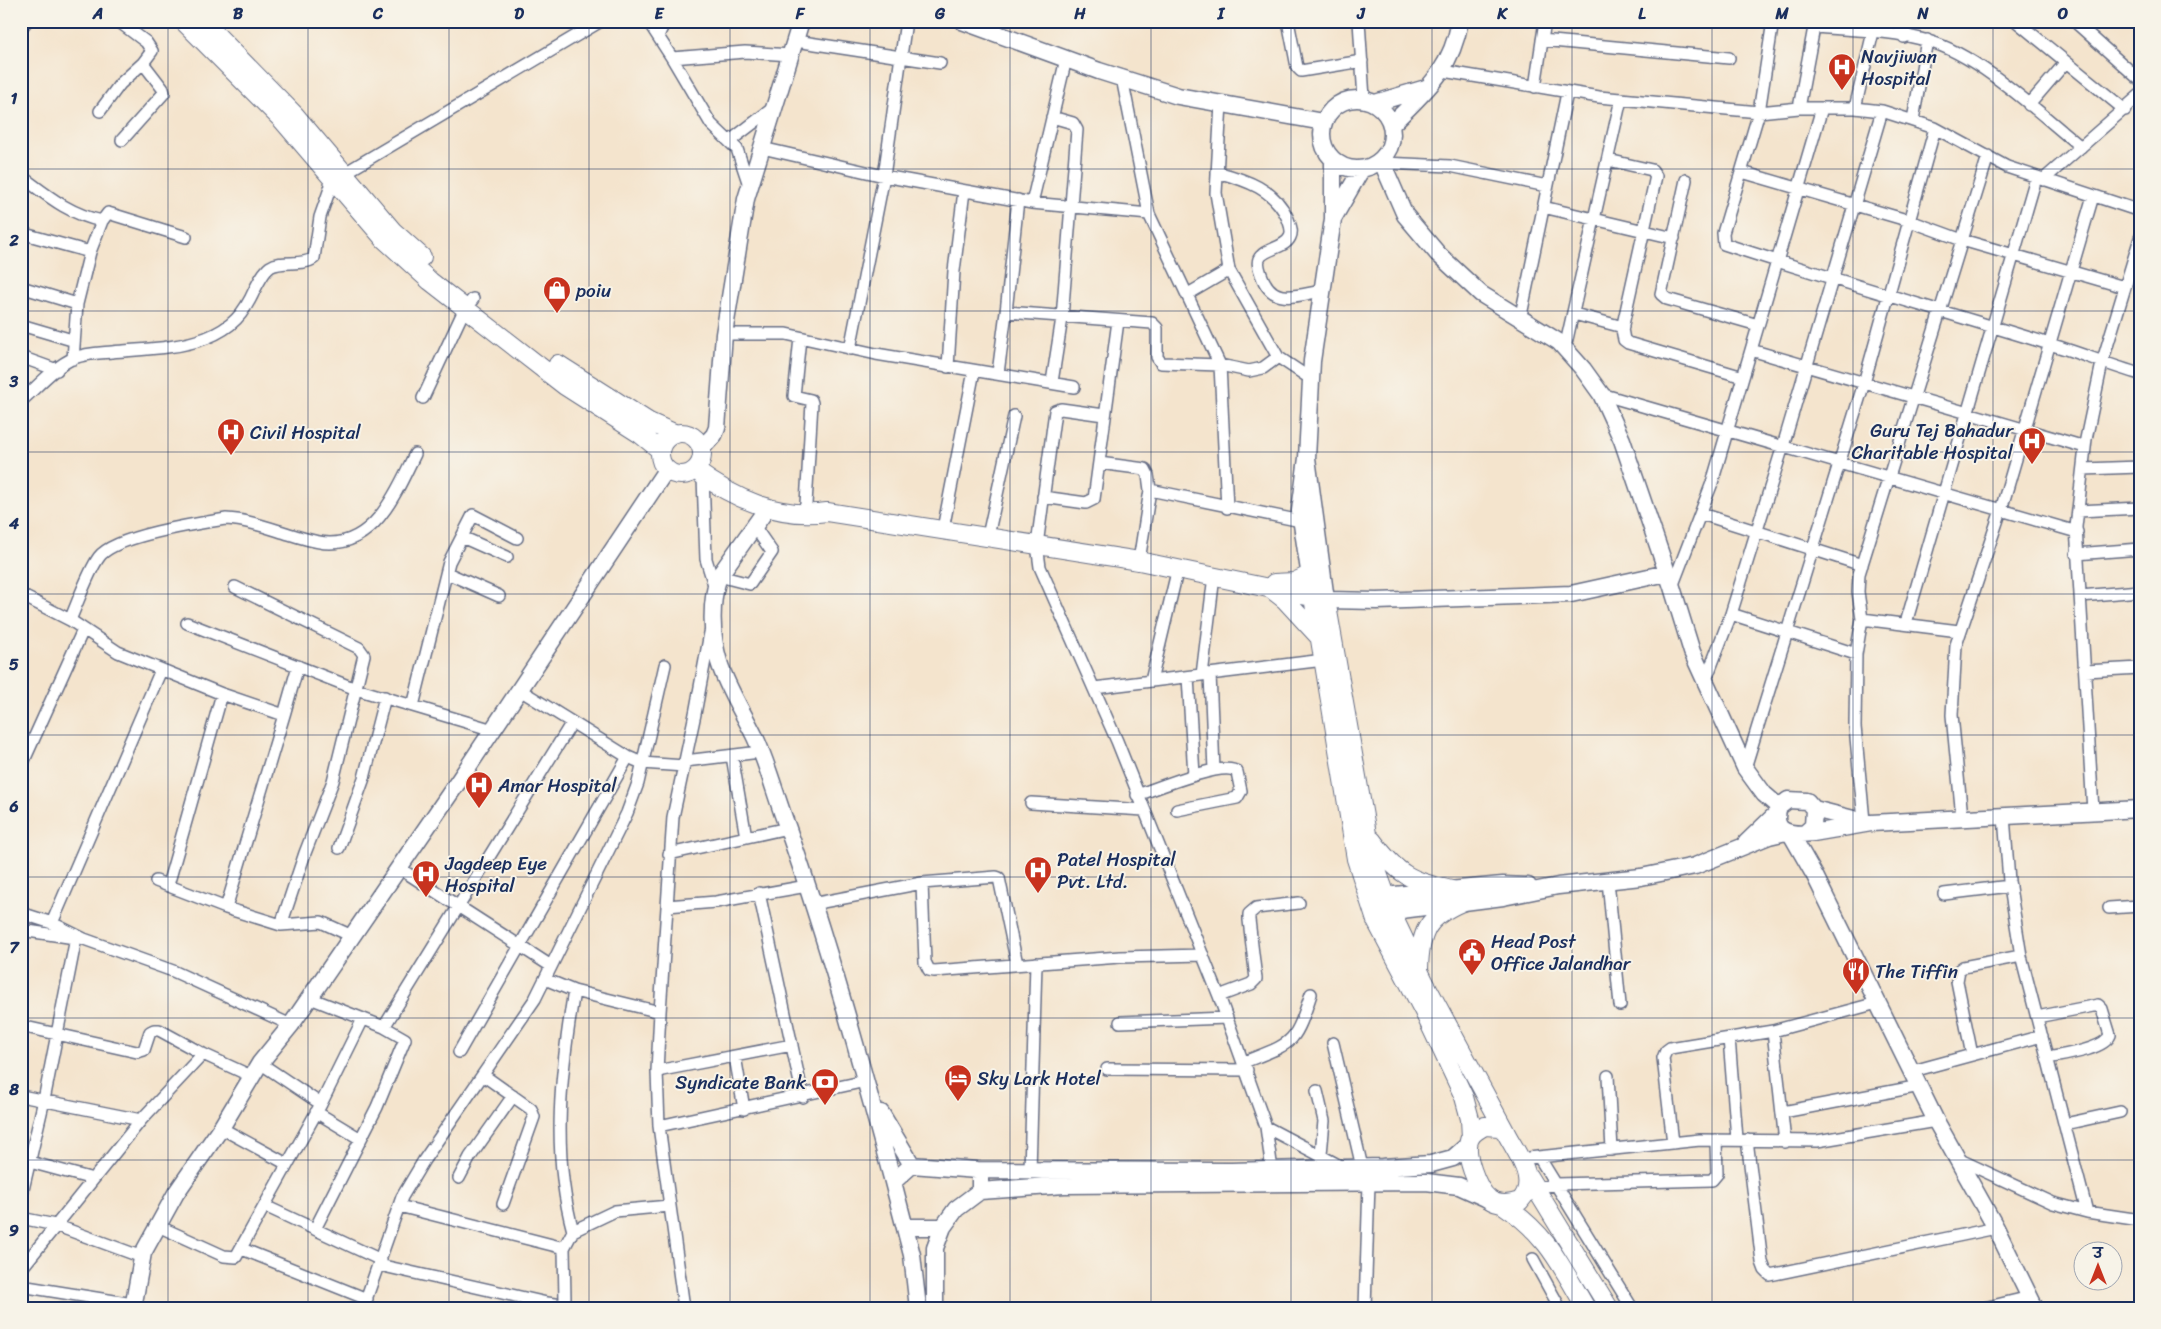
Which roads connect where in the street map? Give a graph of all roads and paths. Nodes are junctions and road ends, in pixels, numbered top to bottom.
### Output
1 (27, 21) edge
2 (118, 21) edge
3 (184, 21) edge
4 (203, 21) edge
5 (601, 21) edge
6 (648, 21) edge
7 (664, 21) edge
8 (801, 21) edge
9 (906, 21) edge
10 (962, 21) edge
11 (1288, 21) edge
12 (1359, 21) edge
13 (1544, 21) edge
14 (1773, 21) edge
15 (1906, 21) edge
16 (2016, 21) edge
17 (2074, 21) edge
18 (1814, 24) edge
19 (1457, 26) edge
20 (21, 28) edge
21 (1873, 32) junction
22 (658, 36) junction
23 (1904, 36) junction
24 (1542, 40) junction
25 (1928, 40) junction
26 (793, 48) junction
27 (900, 57) junction
28 (672, 58) junction
29 (1729, 58) dead end
30 (1066, 59) junction
31 (1362, 61) junction
32 (2066, 62) junction
33 (143, 63) junction
34 (940, 63) dead end
35 (1443, 71) junction
36 (1122, 78) junction
37 (2140, 80) edge
38 (1429, 88) junction
39 (1535, 88) junction
40 (1567, 93) junction
41 (2140, 96) edge
42 (1621, 100) junction
43 (1370, 101) junction
44 (1221, 103) junction
45 (2029, 105) junction
46 (773, 108) junction
47 (1798, 108) junction
48 (1822, 108) junction
49 (1855, 108) junction
50 (2125, 110) junction
51 (100, 111) dead end
52 (1882, 111) junction
53 (1759, 112) junction
54 (1052, 117) junction
55 (1913, 120) junction
56 (1323, 122) junction
57 (1392, 124) junction
58 (1935, 128) junction
59 (122, 140) dead end
60 (730, 141) junction
61 (2081, 147) junction
62 (762, 148) junction
63 (1988, 156) junction
64 (1333, 160) junction
65 (1608, 160) junction
66 (1382, 162) junction
67 (1361, 170) junction
68 (1217, 172) junction
69 (1742, 172) junction
70 (21, 176) edge
71 (338, 176) junction
72 (884, 176) junction
73 (2039, 179) junction
74 (1686, 180) dead end
75 (1547, 186) junction
76 (750, 188) junction
77 (1798, 189) junction
78 (964, 190) junction
79 (2093, 196) junction
80 (1018, 200) junction
81 (1032, 202) junction
82 (1854, 206) junction
83 (1543, 207) junction
84 (1070, 208) junction
85 (2140, 211) edge
86 (1150, 214) junction
87 (1595, 218) junction
88 (1333, 219) junction
89 (102, 221) junction
90 (1910, 221) junction
91 (1645, 231) junction
92 (21, 233) edge
93 (186, 237) dead end
94 (1674, 238) junction
95 (2140, 238) edge
96 (1962, 240) junction
97 (90, 252) junction
98 (2014, 254) junction
99 (1777, 261) junction
100 (1229, 270) junction
101 (2069, 272) junction
102 (1832, 277) junction
103 (21, 287) edge
104 (2124, 287) junction
105 (1322, 291) junction
106 (1188, 294) junction
107 (1887, 296) junction
108 (469, 303) junction
109 (77, 304) junction
110 (1941, 311) junction
111 (1006, 312) junction
112 (1574, 314) junction
113 (1062, 318) junction
114 (1520, 320) junction
115 (1118, 321) junction
116 (21, 325) edge
117 (1758, 325) junction
118 (1991, 327) junction
119 (1623, 328) junction
120 (724, 334) junction
121 (800, 338) junction
122 (72, 340) junction
123 (2048, 343) junction
124 (523, 345) junction
125 (1565, 348) junction
126 (850, 349) junction
127 (1751, 350) junction
128 (21, 357) edge
129 (1278, 357) junction
130 (73, 359) junction
131 (2102, 363) junction
132 (1220, 365) junction
133 (1807, 366) junction
134 (948, 367) junction
135 (57, 370) junction
136 (974, 370) junction
137 (998, 373) junction
138 (2140, 374) edge
139 (1743, 377) junction
140 (1311, 379) junction
141 (1052, 382) junction
142 (1864, 382) junction
143 (1074, 387) dead end
144 (1601, 394) junction
145 (1915, 397) junction
146 (424, 398) dead end
147 (21, 401) edge
148 (1968, 412) junction
149 (1104, 415) junction
150 (1014, 416) dead end
151 (2025, 429) junction
152 (1727, 430) junction
153 (676, 434) junction
154 (1783, 446) junction
155 (2085, 446) junction
156 (660, 450) junction
157 (415, 454) dead end
158 (1307, 458) junction
159 (1099, 463) junction
160 (1840, 463) junction
161 (700, 465) junction
162 (2140, 467) edge
163 (2083, 469) junction
164 (666, 470) junction
165 (1890, 478) junction
166 (1150, 490) junction
167 (1943, 493) junction
168 (1043, 497) junction
169 (806, 504) junction
170 (768, 508) junction
171 (1227, 508) junction
172 (2140, 508) edge
173 (2001, 510) junction
174 (2078, 511) junction
175 (827, 512) junction
176 (1702, 514) junction
177 (1301, 521) junction
178 (754, 526) junction
179 (943, 529) junction
180 (1757, 531) junction
181 (2077, 532) junction
182 (988, 536) junction
183 (462, 537) junction
184 (517, 538) dead end
185 (1036, 545) junction
186 (1814, 548) junction
187 (2140, 549) edge
188 (2076, 554) junction
189 (507, 557) dead end
190 (1139, 561) junction
191 (1862, 565) junction
192 (1178, 568) junction
193 (447, 572) junction
194 (1310, 575) junction
195 (1214, 576) junction
196 (1670, 580) junction
197 (717, 582) junction
198 (1251, 584) junction
199 (235, 586) dead end
200 (1270, 588) junction
201 (2140, 591) edge
202 (21, 595) edge
203 (499, 596) dead end
204 (2080, 596) junction
205 (1320, 599) junction
206 (714, 612) junction
207 (1731, 614) junction
208 (1862, 619) junction
209 (70, 620) junction
210 (187, 623) dead end
211 (1906, 623) junction
212 (83, 630) junction
213 (1959, 631) junction
214 (1788, 632) junction
215 (1320, 638) junction
216 (1856, 654) junction
217 (1324, 660) junction
218 (665, 665) dead end
219 (298, 666) junction
220 (2140, 668) edge
221 (161, 670) junction
222 (2085, 671) junction
223 (1206, 674) junction
224 (1188, 677) junction
225 (1151, 681) junction
226 (1705, 682) junction
227 (356, 688) junction
228 (1094, 688) junction
229 (520, 690) junction
230 (222, 694) junction
231 (385, 697) junction
232 (413, 706) junction
233 (284, 715) junction
234 (571, 724) junction
235 (494, 730) junction
236 (760, 752) junction
237 (732, 756) junction
238 (628, 757) junction
239 (23, 759) edge
240 (642, 763) junction
241 (684, 764) junction
242 (1745, 768) junction
243 (1214, 770) junction
244 (1194, 776) junction
245 (1137, 795) junction
246 (1030, 802) dead end
247 (1814, 809) junction
248 (2140, 809) edge
249 (1144, 810) junction
250 (1177, 810) dead end
251 (1778, 810) junction
252 (2093, 811) junction
253 (2004, 816) junction
254 (1962, 817) junction
255 (1867, 822) junction
256 (788, 828) junction
257 (1801, 832) junction
258 (1367, 834) junction
259 (746, 837) junction
260 (339, 848) dead end
261 (1739, 850) junction
262 (669, 854) junction
263 (399, 868) junction
264 (1815, 876) junction
265 (156, 881) dead end
266 (1608, 881) junction
267 (922, 883) junction
268 (168, 885) junction
269 (807, 886) junction
270 (2010, 886) junction
271 (759, 893) junction
272 (1944, 894) dead end
273 (1457, 896) junction
274 (1299, 903) dead end
275 (1389, 903) junction
276 (812, 904) junction
277 (1371, 905) junction
278 (667, 906) junction
279 (2140, 906) edge
280 (226, 908) junction
281 (458, 908) junction
282 (2109, 908) dead end
283 (21, 913) edge
284 (52, 923) junction
285 (281, 925) junction
286 (21, 930) edge
287 (352, 936) junction
288 (80, 938) junction
289 (519, 946) junction
290 (1203, 955) junction
291 (2021, 956) junction
292 (1036, 963) junction
293 (1017, 964) junction
294 (551, 966) junction
295 (1419, 971) junction
296 (545, 979) junction
297 (574, 990) junction
298 (1311, 994) dead end
299 (1219, 996) junction
300 (310, 998) junction
301 (1877, 1003) junction
302 (1620, 1004) dead end
303 (660, 1012) junction
304 (1227, 1018) junction
305 (2038, 1018) junction
306 (363, 1019) junction
307 (1120, 1022) dead end
308 (291, 1025) junction
309 (21, 1026) edge
310 (384, 1027) junction
311 (1773, 1031) junction
312 (56, 1033) junction
313 (2042, 1036) junction
314 (1729, 1038) junction
315 (1334, 1043) dead end
316 (792, 1044) junction
317 (459, 1052) dead end
318 (203, 1054) junction
319 (1972, 1055) junction
320 (735, 1056) junction
321 (2048, 1058) junction
322 (1246, 1066) junction
323 (255, 1069) junction
324 (1106, 1069) dead end
325 (657, 1071) junction
326 (1913, 1071) junction
327 (483, 1075) junction
328 (1608, 1076) dead end
329 (1920, 1086) junction
330 (868, 1087) junction
331 (1317, 1091) dead end
332 (21, 1096) edge
333 (513, 1096) junction
334 (803, 1097) junction
335 (44, 1100) junction
336 (318, 1108) junction
337 (744, 1109) junction
338 (1782, 1112) junction
339 (2120, 1112) dead end
340 (141, 1120) junction
341 (1936, 1121) junction
342 (2065, 1124) junction
343 (659, 1126) junction
344 (1266, 1127) junction
345 (221, 1128) junction
346 (1505, 1131) junction
347 (360, 1138) junction
348 (1742, 1139) junction
349 (1716, 1140) junction
350 (1469, 1141) junction
351 (1784, 1142) junction
352 (1673, 1143) junction
353 (1612, 1150) junction
354 (1322, 1154) junction
355 (1539, 1157) junction
356 (1519, 1159) junction
357 (1958, 1159) junction
358 (30, 1162) junction
359 (287, 1164) junction
360 (912, 1165) junction
361 (1344, 1168) junction
362 (1362, 1168) junction
363 (977, 1170) junction
364 (1030, 1170) junction
365 (1272, 1170) junction
366 (458, 1178) dead end
367 (93, 1179) junction
368 (893, 1182) junction
369 (1532, 1182) junction
370 (1369, 1183) junction
371 (1557, 1184) junction
372 (980, 1191) junction
373 (21, 1198) edge
374 (1496, 1202) junction
375 (502, 1204) dead end
376 (265, 1206) junction
377 (399, 1206) junction
378 (669, 1206) junction
379 (2087, 1212) junction
380 (21, 1218) edge
381 (2140, 1220) edge
382 (55, 1225) junction
383 (158, 1226) junction
384 (905, 1227) junction
385 (943, 1227) junction
386 (1996, 1228) junction
387 (315, 1229) junction
388 (573, 1231) junction
389 (564, 1248) junction
390 (242, 1249) junction
391 (142, 1257) junction
392 (1533, 1259) dead end
393 (380, 1262) junction
394 (21, 1269) edge
395 (21, 1286) edge
396 (2033, 1302) edge
397 (365, 1303) edge
398 (133, 1306) edge
399 (547, 1306) edge
400 (684, 1308) edge
401 (918, 1308) edge
402 (934, 1308) edge
403 (1365, 1308) edge
404 (1560, 1308) edge
405 (1586, 1308) edge
406 (1609, 1308) edge
407 (1632, 1308) edge
408 (1984, 1308) edge

1 - 20 street
2 - 33 street
3 - 71 main road
4 - 71 main road
5 - 71 street
6 - 22 street
7 - 22 street
8 - 26 street
9 - 27 street
10 - 30 street
11 - 31 street
12 - 31 street
13 - 24 street
14 - 53 street
15 - 23 street
16 - 32 street
17 - 37 street
18 - 21 street
18 - 47 street
19 - 35 street
21 - 23 street
21 - 49 street
22 - 28 street
23 - 25 street
24 - 29 street
24 - 39 street
25 - 45 street
25 - 55 street
26 - 27 street
26 - 28 street
26 - 46 street
27 - 34 street
27 - 72 street
28 - 60 street
30 - 36 street
30 - 54 street
31 - 43 street
32 - 45 street
32 - 50 street
33 - 51 street
33 - 59 street
35 - 38 street
35 - 39 street
36 - 44 street
36 - 86 street
38 - 43 street
38 - 57 street
39 - 40 street
40 - 42 street
40 - 75 street
41 - 50 street
42 - 53 street
42 - 65 street
43 - 56 street
43 - 57 street
44 - 56 street
44 - 68 street
45 - 61 street
46 - 60 street
46 - 62 street
47 - 48 street
47 - 53 street
48 - 49 street
48 - 77 street
49 - 52 street
50 - 61 street
52 - 55 street
52 - 82 street
53 - 69 street
54 - 81 street
54 - 84 street
55 - 58 street
56 - 64 street
57 - 66 street
58 - 63 street
58 - 90 street
60 - 76 street
61 - 73 street
62 - 72 street
62 - 76 street
63 - 73 street
63 - 96 street
64 - 67 street
64 - 88 street
65 - 87 street
65 - 91 street
66 - 67 street
66 - 75 street
66 - 114 street
67 - 88 street
68 - 100 street
68 - 105 street
69 - 77 street
69 - 99 street
70 - 89 street
71 - 108 main road
71 - 130 street
72 - 78 street
72 - 126 street
73 - 79 street
73 - 98 street
74 - 94 street
75 - 83 street
76 - 120 street
77 - 82 street
77 - 99 street
78 - 80 street
78 - 134 street
79 - 85 street
79 - 101 street
80 - 81 street
80 - 111 street
81 - 84 street
82 - 90 street
82 - 102 street
83 - 87 street
83 - 114 street
84 - 86 street
84 - 113 street
86 - 106 street
87 - 91 street
87 - 112 street
88 - 105 street
89 - 93 street
89 - 97 street
90 - 96 street
90 - 107 street
91 - 94 street
91 - 119 street
92 - 97 street
94 - 117 street
95 - 104 street
96 - 98 street
96 - 110 street
97 - 109 street
98 - 101 street
98 - 118 street
99 - 102 street
99 - 117 street
100 - 106 street
100 - 129 street
101 - 104 street
101 - 123 street
102 - 107 street
102 - 133 street
103 - 109 street
104 - 131 street
105 - 140 street
106 - 132 street
107 - 110 street
107 - 142 street
108 - 124 main road
108 - 146 street
109 - 122 street
110 - 118 street
110 - 145 street
111 - 113 street
111 - 137 street
112 - 119 street
112 - 125 street
113 - 115 street
113 - 141 street
114 - 125 street
115 - 132 street
115 - 149 street
116 - 122 street
117 - 127 street
118 - 123 street
118 - 148 street
119 - 139 street
120 - 121 street
120 - 161 street
121 - 126 street
121 - 169 street
122 - 130 street
123 - 131 street
123 - 151 street
124 - 153 main road
124 - 156 main road
125 - 144 street
126 - 134 street
127 - 133 street
127 - 139 street
128 - 135 street
129 - 132 street
129 - 140 street
130 - 135 street
131 - 138 street
131 - 155 street
132 - 171 street
133 - 142 street
133 - 154 street
134 - 136 street
135 - 147 street
136 - 137 street
136 - 179 street
137 - 141 street
139 - 152 street
140 - 158 street
141 - 143 street
142 - 145 street
142 - 160 street
144 - 152 street
144 - 196 street
145 - 148 street
145 - 165 street
148 - 151 street
148 - 167 street
149 - 159 street
149 - 168 street
150 - 182 street
151 - 155 street
151 - 173 street
152 - 154 street
152 - 176 street
153 - 156 main road
153 - 161 main road
154 - 160 street
154 - 180 street
155 - 163 street
156 - 164 main road
157 - 209 street
158 - 177 street
158 - 205 street
159 - 166 street
159 - 168 street
160 - 165 street
160 - 186 street
161 - 164 main road
161 - 169 main road
161 - 170 main road
161 - 197 street
162 - 163 street
163 - 174 street
164 - 229 street
165 - 167 street
165 - 191 street
166 - 171 street
166 - 190 street
167 - 173 street
167 - 211 street
168 - 185 street
169 - 175 main road
170 - 175 main road
170 - 178 street
171 - 177 street
172 - 174 street
173 - 181 street
173 - 213 street
174 - 181 street
175 - 179 main road
176 - 180 street
176 - 196 street
177 - 194 street
178 - 197 street
178 - 197 street
179 - 182 main road
180 - 186 street
180 - 207 street
181 - 188 street
182 - 185 main road
183 - 184 street
183 - 189 street
183 - 193 street
185 - 190 main road
185 - 228 street
186 - 191 street
186 - 214 street
187 - 188 street
188 - 204 street
190 - 192 main road
191 - 208 street
192 - 195 main road
192 - 225 street
193 - 203 street
193 - 232 street
194 - 198 main road
194 - 205 street
195 - 198 main road
195 - 223 street
196 - 205 street
196 - 226 street
197 - 206 street
198 - 200 main road
199 - 227 street
200 - 205 main road
200 - 215 main road
201 - 204 street
202 - 209 street
204 - 222 street
205 - 215 main road
205 - 258 main road
206 - 236 street
206 - 241 street
207 - 214 street
207 - 226 street
208 - 211 street
208 - 216 street
209 - 212 street
210 - 219 street
211 - 213 street
212 - 221 street
212 - 239 street
213 - 254 street
214 - 216 street
214 - 242 street
215 - 217 main road
216 - 255 street
217 - 223 street
217 - 277 main road
218 - 240 street
219 - 227 street
219 - 233 street
220 - 222 street
221 - 230 street
221 - 284 street
222 - 252 street
223 - 224 street
223 - 243 street
224 - 225 street
224 - 244 street
225 - 228 street
226 - 242 street
227 - 231 street
227 - 285 street
228 - 245 street
229 - 234 street
229 - 235 street
230 - 233 street
230 - 268 street
231 - 232 street
231 - 260 street
232 - 235 street
233 - 280 street
234 - 238 street
234 - 281 street
235 - 263 street
236 - 237 street
236 - 256 street
237 - 241 street
237 - 259 street
238 - 240 street
238 - 289 street
240 - 241 street
240 - 294 street
241 - 262 street
242 - 251 street
243 - 244 street
243 - 250 street
244 - 245 street
245 - 249 street
246 - 249 street
247 - 251 street
247 - 255 street
247 - 257 street
248 - 252 street
249 - 290 street
251 - 257 street
251 - 261 street
252 - 253 street
253 - 254 street
253 - 270 street
254 - 255 street
255 - 257 street
256 - 259 street
256 - 269 street
257 - 261 street
257 - 264 street
257 - 264 street
258 - 273 main road
258 - 275 main road
259 - 262 street
261 - 266 street
262 - 278 street
263 - 281 street
263 - 287 street
264 - 301 street
265 - 268 street
266 - 273 street
266 - 302 street
267 - 276 street
267 - 293 street
267 - 293 street
268 - 280 street
269 - 271 street
269 - 276 street
270 - 272 street
270 - 291 street
271 - 278 street
271 - 316 street
273 - 275 street
273 - 295 main road
274 - 299 street
275 - 277 street
275 - 295 main road
276 - 330 street
277 - 350 main road
278 - 303 street
279 - 282 street
280 - 285 street
281 - 289 street
281 - 310 street
283 - 284 street
284 - 288 street
285 - 287 street
286 - 288 street
287 - 300 street
288 - 308 street
288 - 312 street
289 - 294 street
289 - 317 street
290 - 292 street
290 - 299 street
291 - 305 street
291 - 319 street
292 - 293 street
292 - 364 street
294 - 296 street
295 - 346 main road
296 - 297 street
296 - 327 street
297 - 303 street
297 - 388 street
298 - 322 street
299 - 304 street
300 - 306 street
300 - 308 street
301 - 311 street
301 - 326 street
303 - 325 street
304 - 307 street
304 - 322 street
305 - 313 street
305 - 321 street
306 - 310 street
306 - 336 street
308 - 323 street
309 - 312 street
310 - 347 street
311 - 314 street
311 - 338 street
312 - 318 street
312 - 335 street
313 - 319 street
313 - 321 street
314 - 348 street
314 - 352 street
315 - 362 street
316 - 320 street
316 - 334 street
318 - 323 street
318 - 340 street
319 - 326 street
320 - 325 street
320 - 337 street
321 - 342 street
322 - 324 street
322 - 344 street
323 - 336 street
323 - 345 street
325 - 343 street
326 - 329 street
327 - 333 street
327 - 377 street
328 - 353 street
329 - 338 street
329 - 341 street
330 - 334 street
330 - 360 street
330 - 368 street
331 - 354 street
332 - 335 street
333 - 366 street
333 - 375 street
334 - 337 street
335 - 340 street
335 - 358 street
336 - 347 street
336 - 359 street
337 - 343 street
338 - 351 street
339 - 342 street
340 - 367 street
341 - 351 street
341 - 357 street
342 - 379 street
343 - 378 street
344 - 354 street
344 - 365 street
345 - 359 street
345 - 383 street
346 - 350 main road
346 - 356 main road
347 - 387 street
348 - 349 street
348 - 351 street
348 - 386 street
349 - 352 street
349 - 371 street
350 - 362 street
350 - 374 main road
352 - 353 street
353 - 355 street
354 - 361 street
355 - 356 street
355 - 371 street
356 - 369 main road
357 - 379 street
357 - 386 street
358 - 367 street
358 - 373 street
359 - 376 street
360 - 363 street
360 - 368 street
361 - 362 street
361 - 365 street
363 - 364 street
363 - 372 street
364 - 365 street
367 - 382 street
368 - 384 street
369 - 371 street
369 - 374 main road
369 - 406 main road
370 - 372 street
370 - 374 street
370 - 403 street
371 - 407 street
372 - 385 street
374 - 405 main road
376 - 387 street
376 - 390 street
377 - 389 street
377 - 393 street
378 - 388 street
378 - 400 street
379 - 381 street
380 - 382 street
382 - 391 street
382 - 394 street
383 - 390 street
383 - 391 street
384 - 385 street
384 - 401 street
385 - 402 street
386 - 396 street
387 - 393 street
388 - 389 street
389 - 399 street
390 - 397 street
391 - 398 street
392 - 404 street
393 - 397 street
393 - 399 street
395 - 398 street
396 - 408 street

